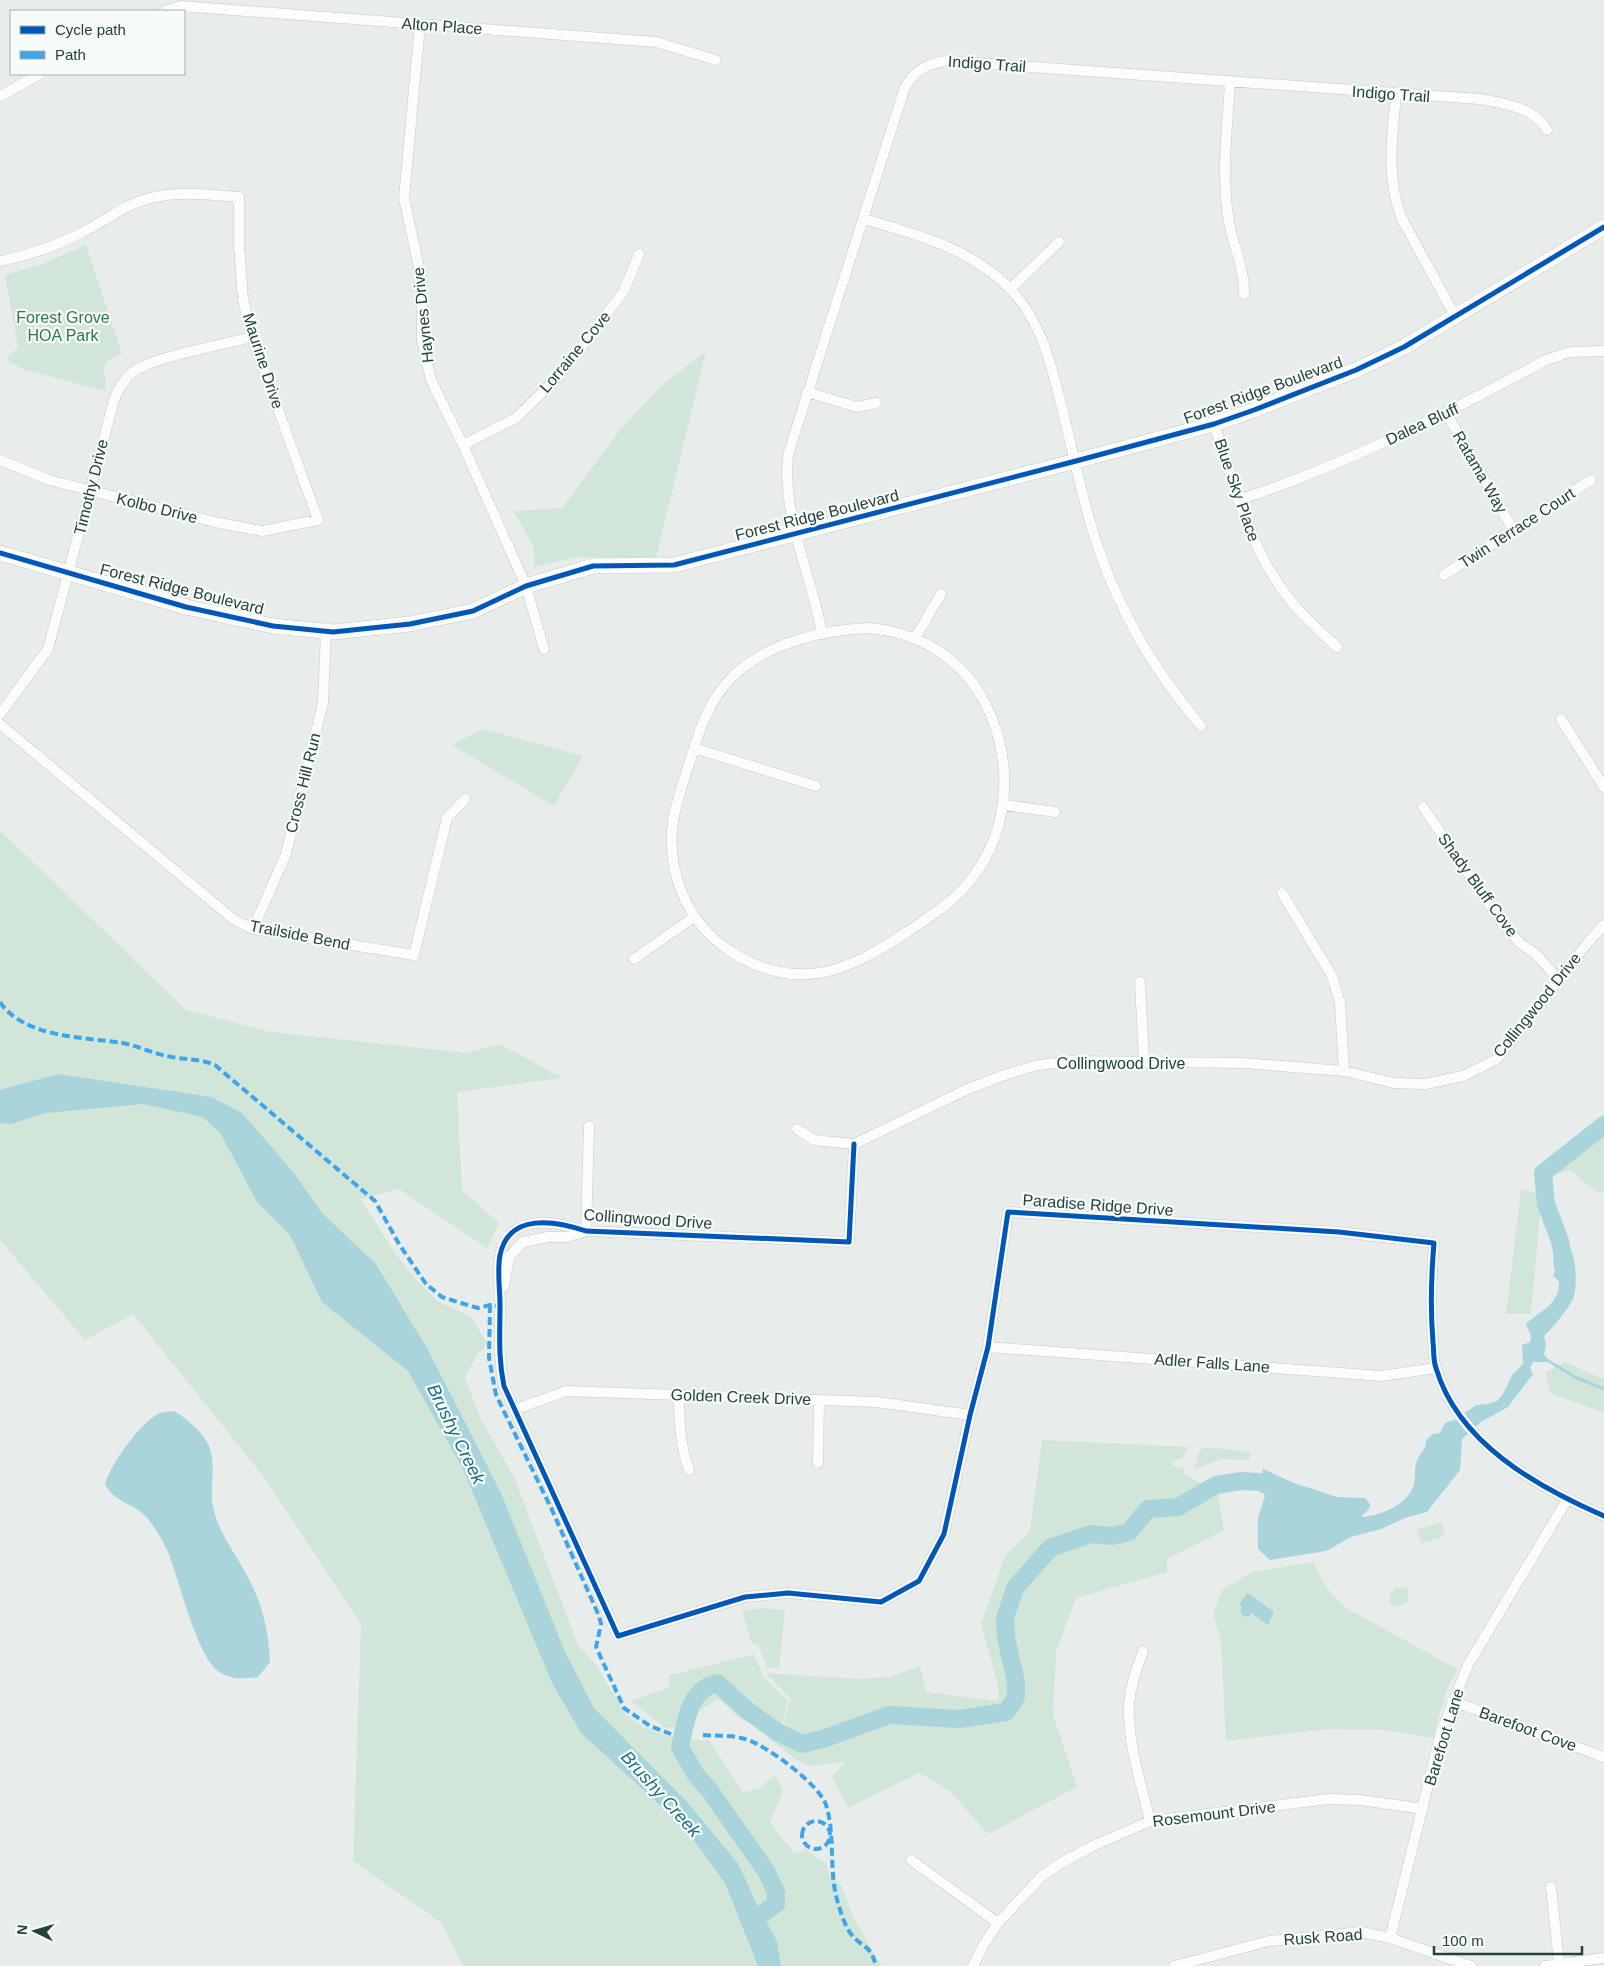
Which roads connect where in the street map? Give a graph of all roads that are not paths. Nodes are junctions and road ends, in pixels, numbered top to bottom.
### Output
1 (168, 10) edge
2 (420, 24) junction
3 (716, 60) dead end
4 (38, 75) edge
5 (1230, 83) junction
6 (1396, 95) junction
7 (0, 96) edge
8 (1547, 130) dead end
9 (864, 219) junction
10 (1604, 227) edge
11 (1059, 242) dead end
12 (639, 254) dead end
13 (0, 262) edge
14 (1010, 288) junction
15 (1244, 294) dead end
16 (1456, 318) junction
17 (252, 337) junction
18 (1604, 351) edge
19 (807, 392) junction
20 (876, 403) dead end
21 (1447, 414) junction
22 (1214, 424) junction
23 (463, 445) junction
24 (0, 460) edge
25 (1076, 461) junction
26 (1591, 480) dead end
27 (90, 491) junction
28 (1238, 500) junction
29 (318, 520) joint
30 (1513, 530) junction
31 (795, 533) junction
32 (0, 552) edge
33 (70, 573) junction
34 (1444, 575) dead end
35 (526, 586) junction
36 (941, 594) dead end
37 (326, 631) junction
38 (822, 633) junction
39 (916, 638) junction
40 (1337, 647) dead end
41 (544, 649) dead end
42 (0, 714) edge
43 (1561, 719) dead end
44 (0, 724) edge
45 (1201, 726) dead end
46 (694, 748) junction
47 (816, 786) dead end
48 (1604, 787) edge
49 (465, 799) dead end
50 (1004, 805) junction
51 (1423, 807) dead end
52 (1055, 812) dead end
53 (1282, 893) dead end
54 (694, 917) junction
55 (1604, 925) edge
56 (253, 930) junction
57 (634, 959) dead end
58 (1560, 980) junction
59 (1140, 982) dead end
60 (1144, 1062) junction
61 (1344, 1070) junction
62 (589, 1126) dead end
63 (797, 1129) dead end
64 (854, 1144) junction
65 (586, 1231) junction
66 (500, 1306) junction
67 (988, 1347) junction
68 (1436, 1368) junction
69 (679, 1395) junction
70 (819, 1400) junction
71 (514, 1410) junction
72 (970, 1415) junction
73 (818, 1463) dead end
74 (689, 1470) dead end
75 (1566, 1500) junction
76 (1604, 1516) edge
77 (618, 1636) joint
78 (1143, 1650) dead end
79 (1452, 1701) junction
80 (1604, 1756) edge
81 (1423, 1809) junction
82 (1150, 1821) junction
83 (911, 1860) dead end
84 (1551, 1888) dead end
85 (998, 1923) junction
86 (1390, 1938) junction
87 (1604, 1958) edge
88 (1559, 1964) junction
89 (974, 1966) edge
90 (1174, 1966) edge
91 (1471, 1966) edge
92 (1545, 1966) edge

1 - 2 street, Alton Place
2 - 3 street, Alton Place
2 - 23 street, Haynes Drive
4 - 7 street
5 - 6 street, Indigo Trail
5 - 9 street, Indigo Trail
5 - 15 street
6 - 8 street, Indigo Trail
6 - 16 street
9 - 14 street
9 - 19 street, Indigo Trail
10 - 16 street, Forest Ridge Boulevard
11 - 14 street
12 - 23 street, Lorraine Cove
13 - 17 street, Maurine Drive
14 - 25 street
16 - 22 street, Forest Ridge Boulevard
17 - 27 street, Timothy Drive
17 - 29 street, Maurine Drive
18 - 21 street, Dalea Bluff
19 - 20 street
19 - 31 street, Indigo Trail
21 - 28 street, Dalea Bluff
21 - 30 street, Ratama Way
22 - 25 street, Forest Ridge Boulevard
22 - 28 street, Blue Sky Place
23 - 35 street, Haynes Drive
24 - 27 street, Kolbo Drive
25 - 31 street, Forest Ridge Boulevard
25 - 45 street
26 - 30 street, Twin Terrace Court
27 - 29 street, Kolbo Drive
27 - 33 street, Timothy Drive
28 - 40 street, Blue Sky Place
30 - 34 street, Twin Terrace Court
31 - 35 street, Forest Ridge Boulevard
31 - 38 street, Indigo Trail
32 - 33 street, Forest Ridge Boulevard
33 - 37 street, Forest Ridge Boulevard
33 - 42 street, Timothy Drive
35 - 37 street, Forest Ridge Boulevard
35 - 41 street, Haynes Drive
36 - 39 street
37 - 56 street, Cross Hill Run
38 - 39 street
38 - 46 street
39 - 50 street
43 - 48 street
44 - 56 street, Trailside Bend
46 - 47 street
46 - 54 street
49 - 56 street, Trailside Bend
50 - 52 street
50 - 54 street
51 - 58 street, Shady Bluff Cove
53 - 61 street
54 - 57 street
55 - 58 street, Collingwood Drive
58 - 61 street, Collingwood Drive
59 - 60 street
60 - 61 street, Collingwood Drive
60 - 64 street, Collingwood Drive
62 - 65 street
63 - 64 street
64 - 65 street, Collingwood Drive
65 - 66 street, Collingwood Drive
65 - 66 street, Collingwood Drive
66 - 71 street, Collingwood Drive
67 - 68 street, Adler Falls Lane
67 - 68 street, Paradise Ridge Drive
67 - 72 street, Paradise Ridge Drive
68 - 75 street, Paradise Ridge Drive
69 - 70 street, Golden Creek Drive
69 - 71 street, Golden Creek Drive
69 - 74 street
70 - 72 street, Golden Creek Drive
70 - 73 street
71 - 77 street, Collingwood Drive
72 - 77 street, Paradise Ridge Drive
75 - 76 street, Paradise Ridge Drive
75 - 79 street, Barefoot Lane
78 - 82 street
79 - 80 street, Barefoot Cove
79 - 81 street, Barefoot Lane
81 - 82 street, Rosemount Drive
81 - 86 street, Barefoot Lane
82 - 85 street, Rosemount Drive
83 - 85 street
84 - 88 street
85 - 89 street, Rosemount Drive
86 - 90 street, Rusk Road
86 - 91 street, Rusk Road
87 - 88 street
88 - 92 street

